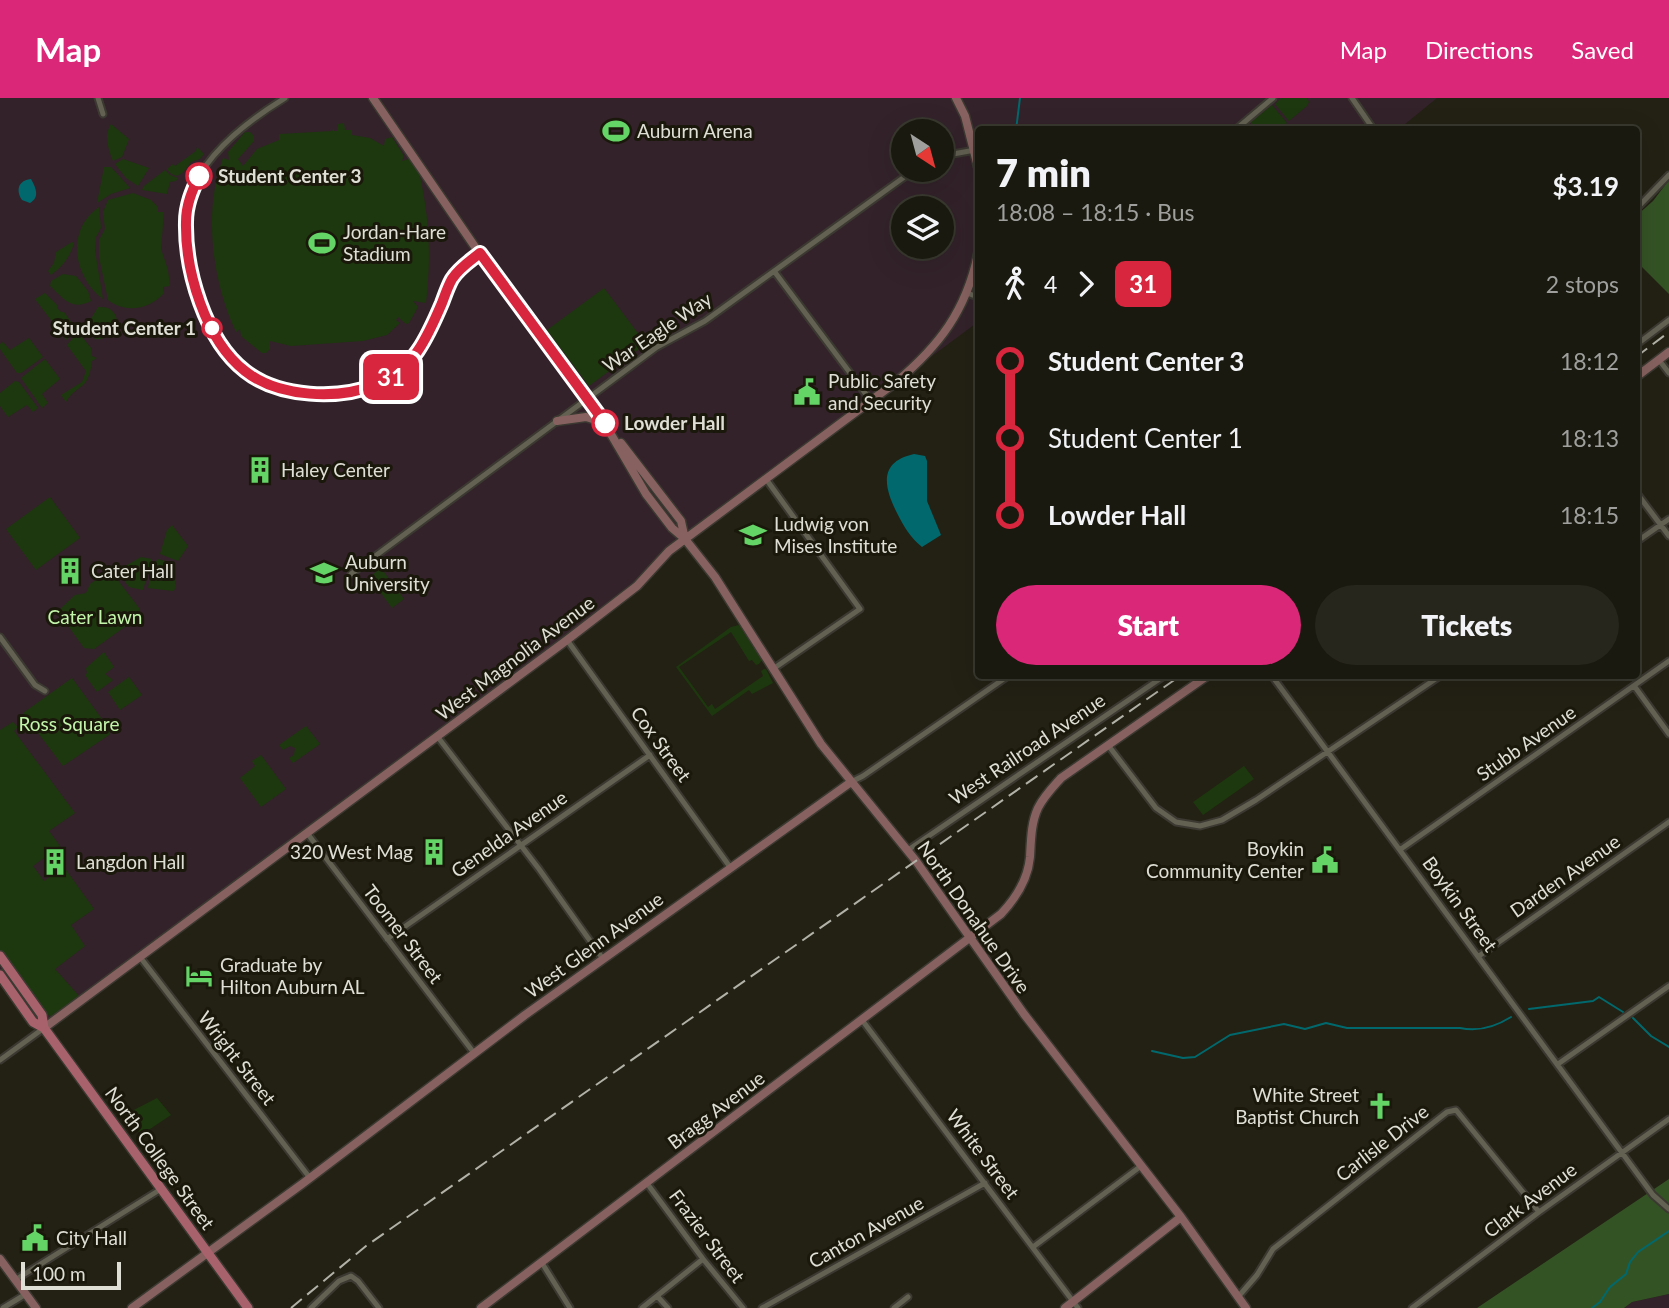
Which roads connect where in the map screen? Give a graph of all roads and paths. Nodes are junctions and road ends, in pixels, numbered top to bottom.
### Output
1 (98, 98) edge
2 (285, 98) edge
3 (373, 98) edge
4 (956, 98) edge
5 (1273, 98) edge
6 (1352, 98) edge
7 (103, 114) dead end
8 (1241, 126) edge
9 (1371, 126) edge
10 (975, 150) joint
11 (954, 154) edge
12 (1669, 175) edge
13 (897, 182) edge
14 (1640, 205) edge
15 (480, 253) junction
16 (975, 265) edge
17 (774, 271) junction
18 (967, 293) junction
19 (975, 296) edge
20 (1669, 320) edge
21 (1640, 342) edge
22 (1669, 352) edge
23 (1659, 360) junction
24 (1669, 373) edge
25 (1640, 374) edge
26 (587, 399) junction
27 (871, 401) junction
28 (557, 421) junction
29 (605, 424) junction
30 (766, 479) junction
31 (1640, 497) edge
32 (1669, 519) edge
33 (1661, 525) junction
34 (1669, 537) edge
35 (1640, 538) edge
36 (685, 539) junction
37 (351, 574) dead end
38 (0, 637) edge
39 (567, 640) junction
40 (1669, 662) edge
41 (773, 669) junction
42 (1004, 679) edge
43 (1160, 679) edge
44 (1203, 679) edge
45 (1274, 679) edge
46 (1436, 679) edge
47 (1634, 687) junction
48 (45, 691) dead end
49 (1669, 733) edge
50 (437, 736) junction
51 (1108, 745) junction
52 (1327, 753) junction
53 (650, 755) junction
54 (851, 782) junction
55 (1669, 822) edge
56 (307, 834) junction
57 (520, 845) junction
58 (1401, 849) junction
59 (908, 850) junction
60 (730, 867) junction
61 (971, 937) junction
62 (387, 939) junction
63 (0, 956) edge
64 (1479, 956) junction
65 (140, 957) junction
66 (603, 959) junction
67 (0, 975) edge
68 (1669, 986) edge
69 (862, 1020) junction
70 (44, 1028) junction
71 (474, 1053) junction
72 (0, 1060) edge
73 (1558, 1064) junction
74 (1669, 1119) edge
75 (1622, 1152) junction
76 (1141, 1166) junction
77 (310, 1178) junction
78 (646, 1182) junction
79 (985, 1183) junction
80 (161, 1189) junction
81 (1669, 1209) edge
82 (1539, 1212) junction
83 (1181, 1217) junction
84 (1033, 1247) junction
85 (208, 1254) junction
86 (0, 1259) edge
87 (703, 1259) junction
88 (542, 1263) junction
89 (15, 1280) junction
90 (26, 1294) junction
91 (657, 1296) junction
92 (908, 1297) dead end
93 (1238, 1297) junction
94 (1076, 1305) edge
95 (3, 1308) edge
96 (36, 1308) edge
97 (132, 1308) edge
98 (248, 1308) edge
99 (312, 1308) edge
100 (379, 1308) edge
101 (481, 1308) edge
102 (570, 1308) edge
103 (642, 1308) edge
104 (668, 1308) edge
105 (743, 1308) edge
106 (762, 1308) edge
107 (894, 1308) edge
108 (1065, 1308) edge
109 (1246, 1308) edge
110 (1412, 1308) edge

1 - 7 street
2 - 15 street
3 - 15 street, North Donahue Drive
4 - 10 street
5 - 8 street
6 - 9 street
10 - 11 street
12 - 14 street
13 - 17 street, War Eagle Way
15 - 26 street, North Donahue Drive
16 - 18 street, West Magnolia Avenue
17 - 26 street, War Eagle Way
17 - 27 street
18 - 19 street
18 - 27 street, West Magnolia Avenue
20 - 21 street
22 - 23 street
23 - 24 street
23 - 25 street
26 - 28 street, War Eagle Way
26 - 29 street, North Donahue Drive
27 - 30 street, West Magnolia Avenue
28 - 29 street
28 - 37 street, War Eagle Way
29 - 36 street, North Donahue Drive
30 - 36 street, West Magnolia Avenue
30 - 41 street
31 - 33 street
32 - 33 street
33 - 34 street
33 - 35 street
36 - 39 street, West Magnolia Avenue
36 - 41 street, North Donahue Drive
38 - 48 street
39 - 50 street, West Magnolia Avenue
39 - 53 street, Cox Street
40 - 47 street, Stubb Avenue
41 - 54 street, North Donahue Drive
42 - 54 street, West Glenn Avenue
43 - 59 street, West Railroad Avenue
44 - 51 street, Bragg Avenue
45 - 52 street, Boykin Street
46 - 52 street
47 - 49 street
47 - 58 street, Stubb Avenue
50 - 56 street, West Magnolia Avenue
50 - 57 street
51 - 52 street
51 - 61 street, Bragg Avenue
52 - 58 street, Boykin Street
53 - 57 street, Genelda Avenue
53 - 60 street, Cox Street
54 - 59 street, North Donahue Drive
54 - 60 street, West Glenn Avenue
55 - 64 street, Darden Avenue
56 - 62 street, Toomer Street
56 - 65 street, West Magnolia Avenue
57 - 62 street, Genelda Avenue
57 - 66 street
58 - 64 street, Boykin Street
59 - 61 street, North Donahue Drive
60 - 66 street, West Glenn Avenue
61 - 69 street, Bragg Avenue
61 - 76 street, North Donahue Drive
62 - 71 street, Toomer Street
63 - 70 main road
64 - 73 street, Boykin Street
65 - 70 street, West Magnolia Avenue
65 - 77 street, Wright Street
66 - 71 street, West Glenn Avenue
67 - 70 main road
68 - 73 street
69 - 78 street, Bragg Avenue
69 - 79 street, White Street
70 - 72 street
70 - 80 main road, North College Street
71 - 77 street, West Glenn Avenue
73 - 75 street, Boykin Street
74 - 75 street, Clark Avenue
75 - 81 street, Boykin Street
75 - 82 street, Clark Avenue
76 - 83 street, North Donahue Drive
76 - 84 street
77 - 85 street, West Glenn Avenue
78 - 87 street, Frazier Street
78 - 88 street, Bragg Avenue
79 - 84 street, White Street
79 - 106 street, Canton Avenue
80 - 85 main road, North College Street
80 - 89 street
82 - 93 street, Carlisle Drive
82 - 110 street, Clark Avenue
83 - 93 street, North Donahue Drive
83 - 94 street
84 - 94 street, White Street
85 - 97 street, West Glenn Avenue
85 - 98 main road, North College Street
86 - 89 street
87 - 91 street
87 - 105 street, Frazier Street
88 - 101 street, Bragg Avenue
88 - 102 street
89 - 90 street
90 - 95 street
90 - 96 street
91 - 103 street
91 - 104 street
92 - 107 street
93 - 109 street, North Donahue Drive
94 - 108 street
99 - 100 street

